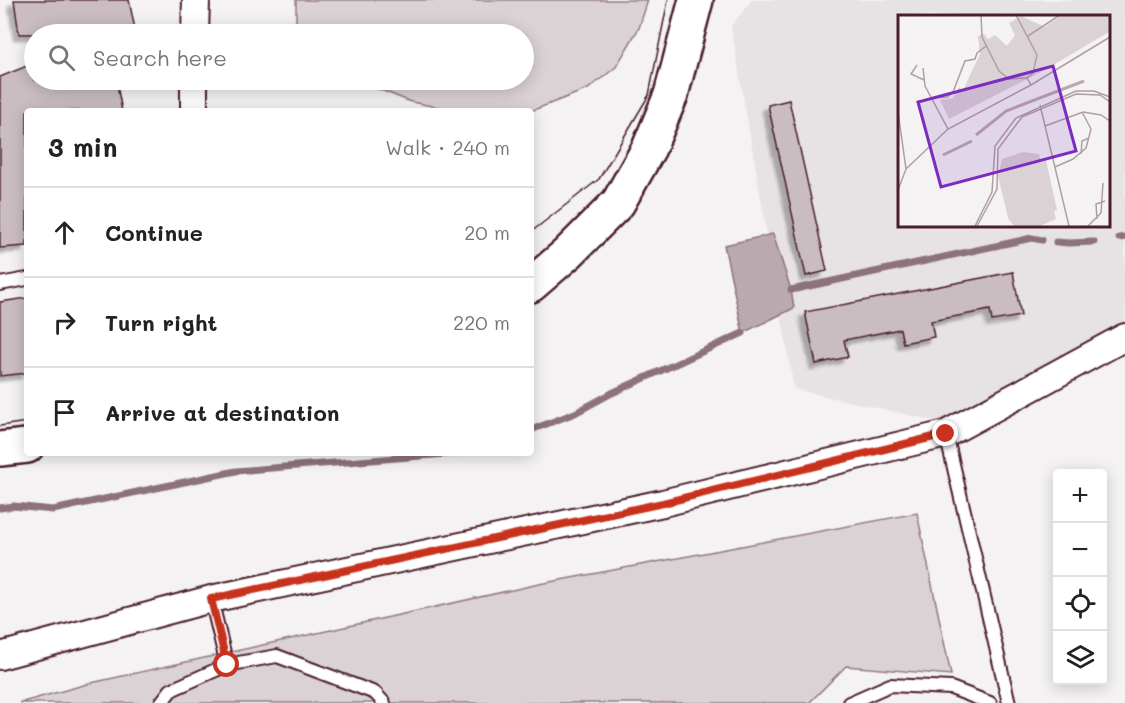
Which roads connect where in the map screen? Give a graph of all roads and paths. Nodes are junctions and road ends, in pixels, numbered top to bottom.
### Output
1 (196, 0) edge
2 (696, 0) edge
3 (195, 24) edge
4 (194, 90) edge
5 (194, 108) edge
6 (24, 280) edge
7 (534, 282) edge
8 (0, 284) edge
9 (1125, 338) edge
10 (946, 434) junction
11 (24, 446) edge
12 (0, 449) edge
13 (211, 599) junction
14 (0, 656) edge
15 (227, 665) junction
16 (161, 703) edge
17 (384, 703) edge
18 (849, 703) edge
19 (990, 703) edge
20 (1009, 703) edge

1 - 3 street
2 - 7 street
4 - 5 street
6 - 8 lane
9 - 10 street
10 - 13 street
10 - 20 lane
11 - 12 street
13 - 14 street
13 - 15 lane
15 - 16 lane
15 - 17 lane
18 - 19 lane

